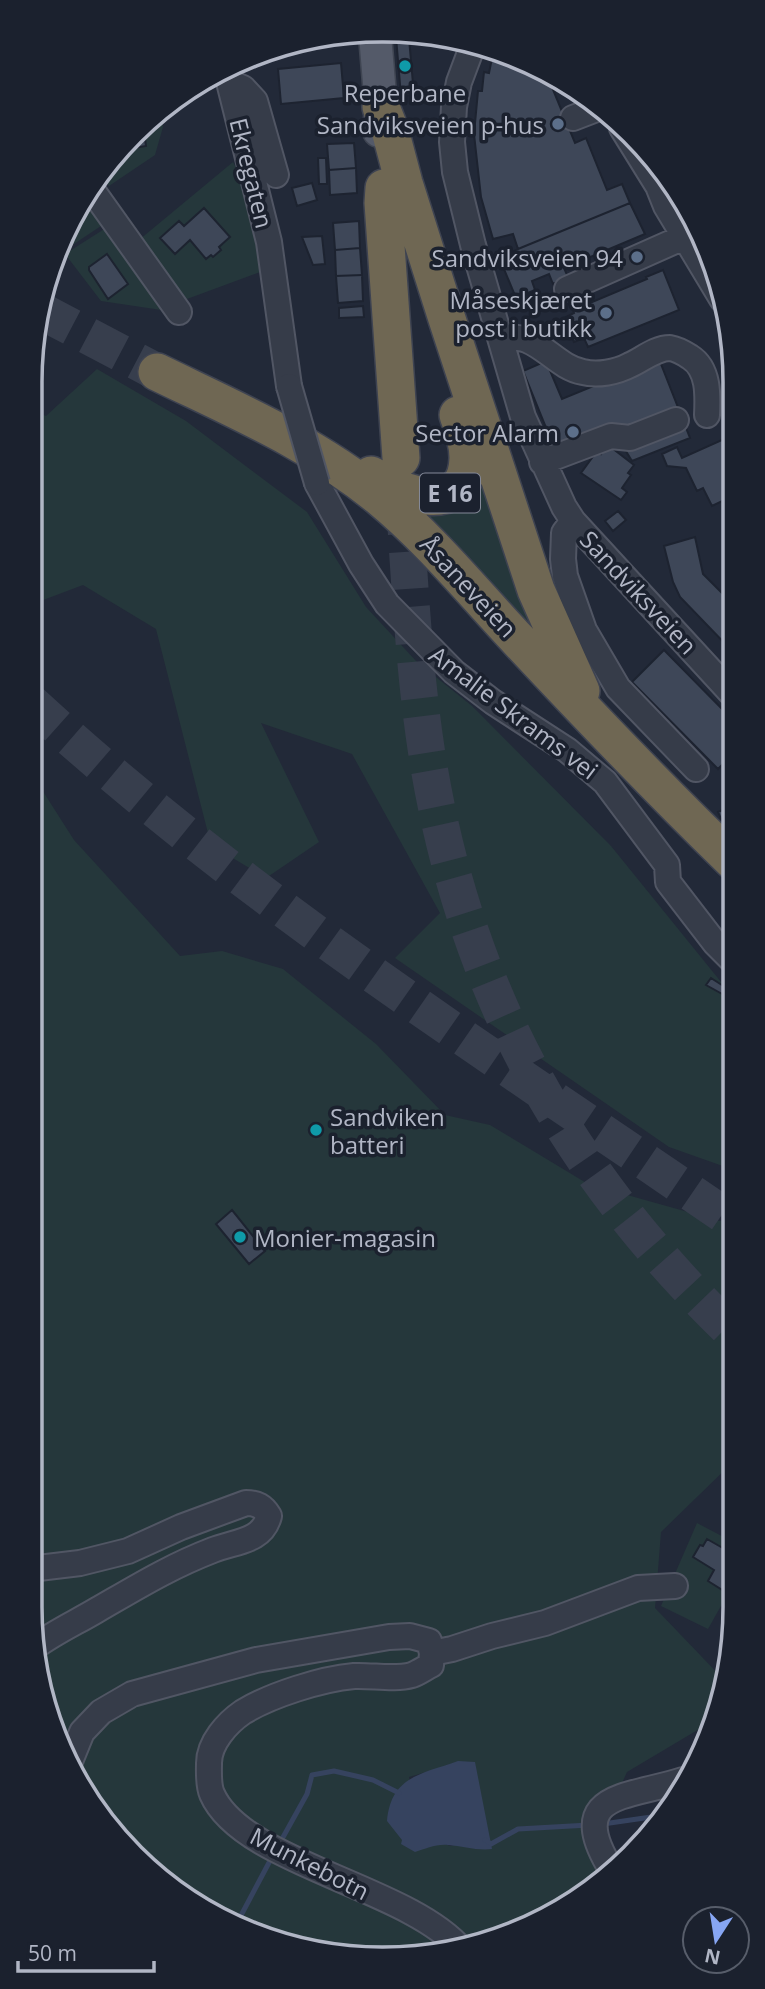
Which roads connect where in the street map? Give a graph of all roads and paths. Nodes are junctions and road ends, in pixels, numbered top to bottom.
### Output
1 (376, 42) edge
2 (470, 54) edge
3 (230, 78) edge
4 (229, 79) edge
5 (381, 107) junction
6 (590, 112) edge
7 (573, 118) dead end
8 (276, 175) dead end
9 (384, 188) junction
10 (664, 190) edge
11 (97, 197) edge
12 (684, 237) junction
13 (273, 264) joint
14 (703, 268) edge
15 (567, 289) dead end
16 (179, 312) dead end
17 (500, 335) junction
18 (707, 415) dead end
19 (676, 420) dead end
20 (401, 458) tunnel mouth
21 (542, 462) junction
22 (573, 521) junction
23 (723, 684) edge
24 (598, 727) junction
25 (696, 769) dead end
26 (723, 852) edge
27 (723, 951) edge
28 (42, 1568) edge
29 (675, 1586) dead end
30 (44, 1642) edge
31 (432, 1653) junction
32 (74, 1751) edge
33 (674, 1782) edge
34 (607, 1863) edge
35 (452, 1939) edge

1 - 5 main road
2 - 17 street, Sandviksveien
3 - 8 street
4 - 13 street, Ekregaten
5 - 9 main road
5 - 24 highway, E 16
6 - 7 street
9 - 20 highway, E 16
9 - 24 highway, Åsaneveien / E 16
10 - 12 street
11 - 16 street
12 - 14 street
12 - 15 street
13 - 27 street, Amalie Skrams vei, bridge
17 - 18 street
17 - 21 street, Sandviksveien
19 - 21 street
21 - 22 street, Sandviksveien
22 - 23 street, Sandviksveien
22 - 25 street, Sandviksveien
24 - 26 highway, Åsaneveien / E 16
28 - 30 street
29 - 31 street
31 - 32 street
31 - 35 street, Munkebotn
33 - 34 street

